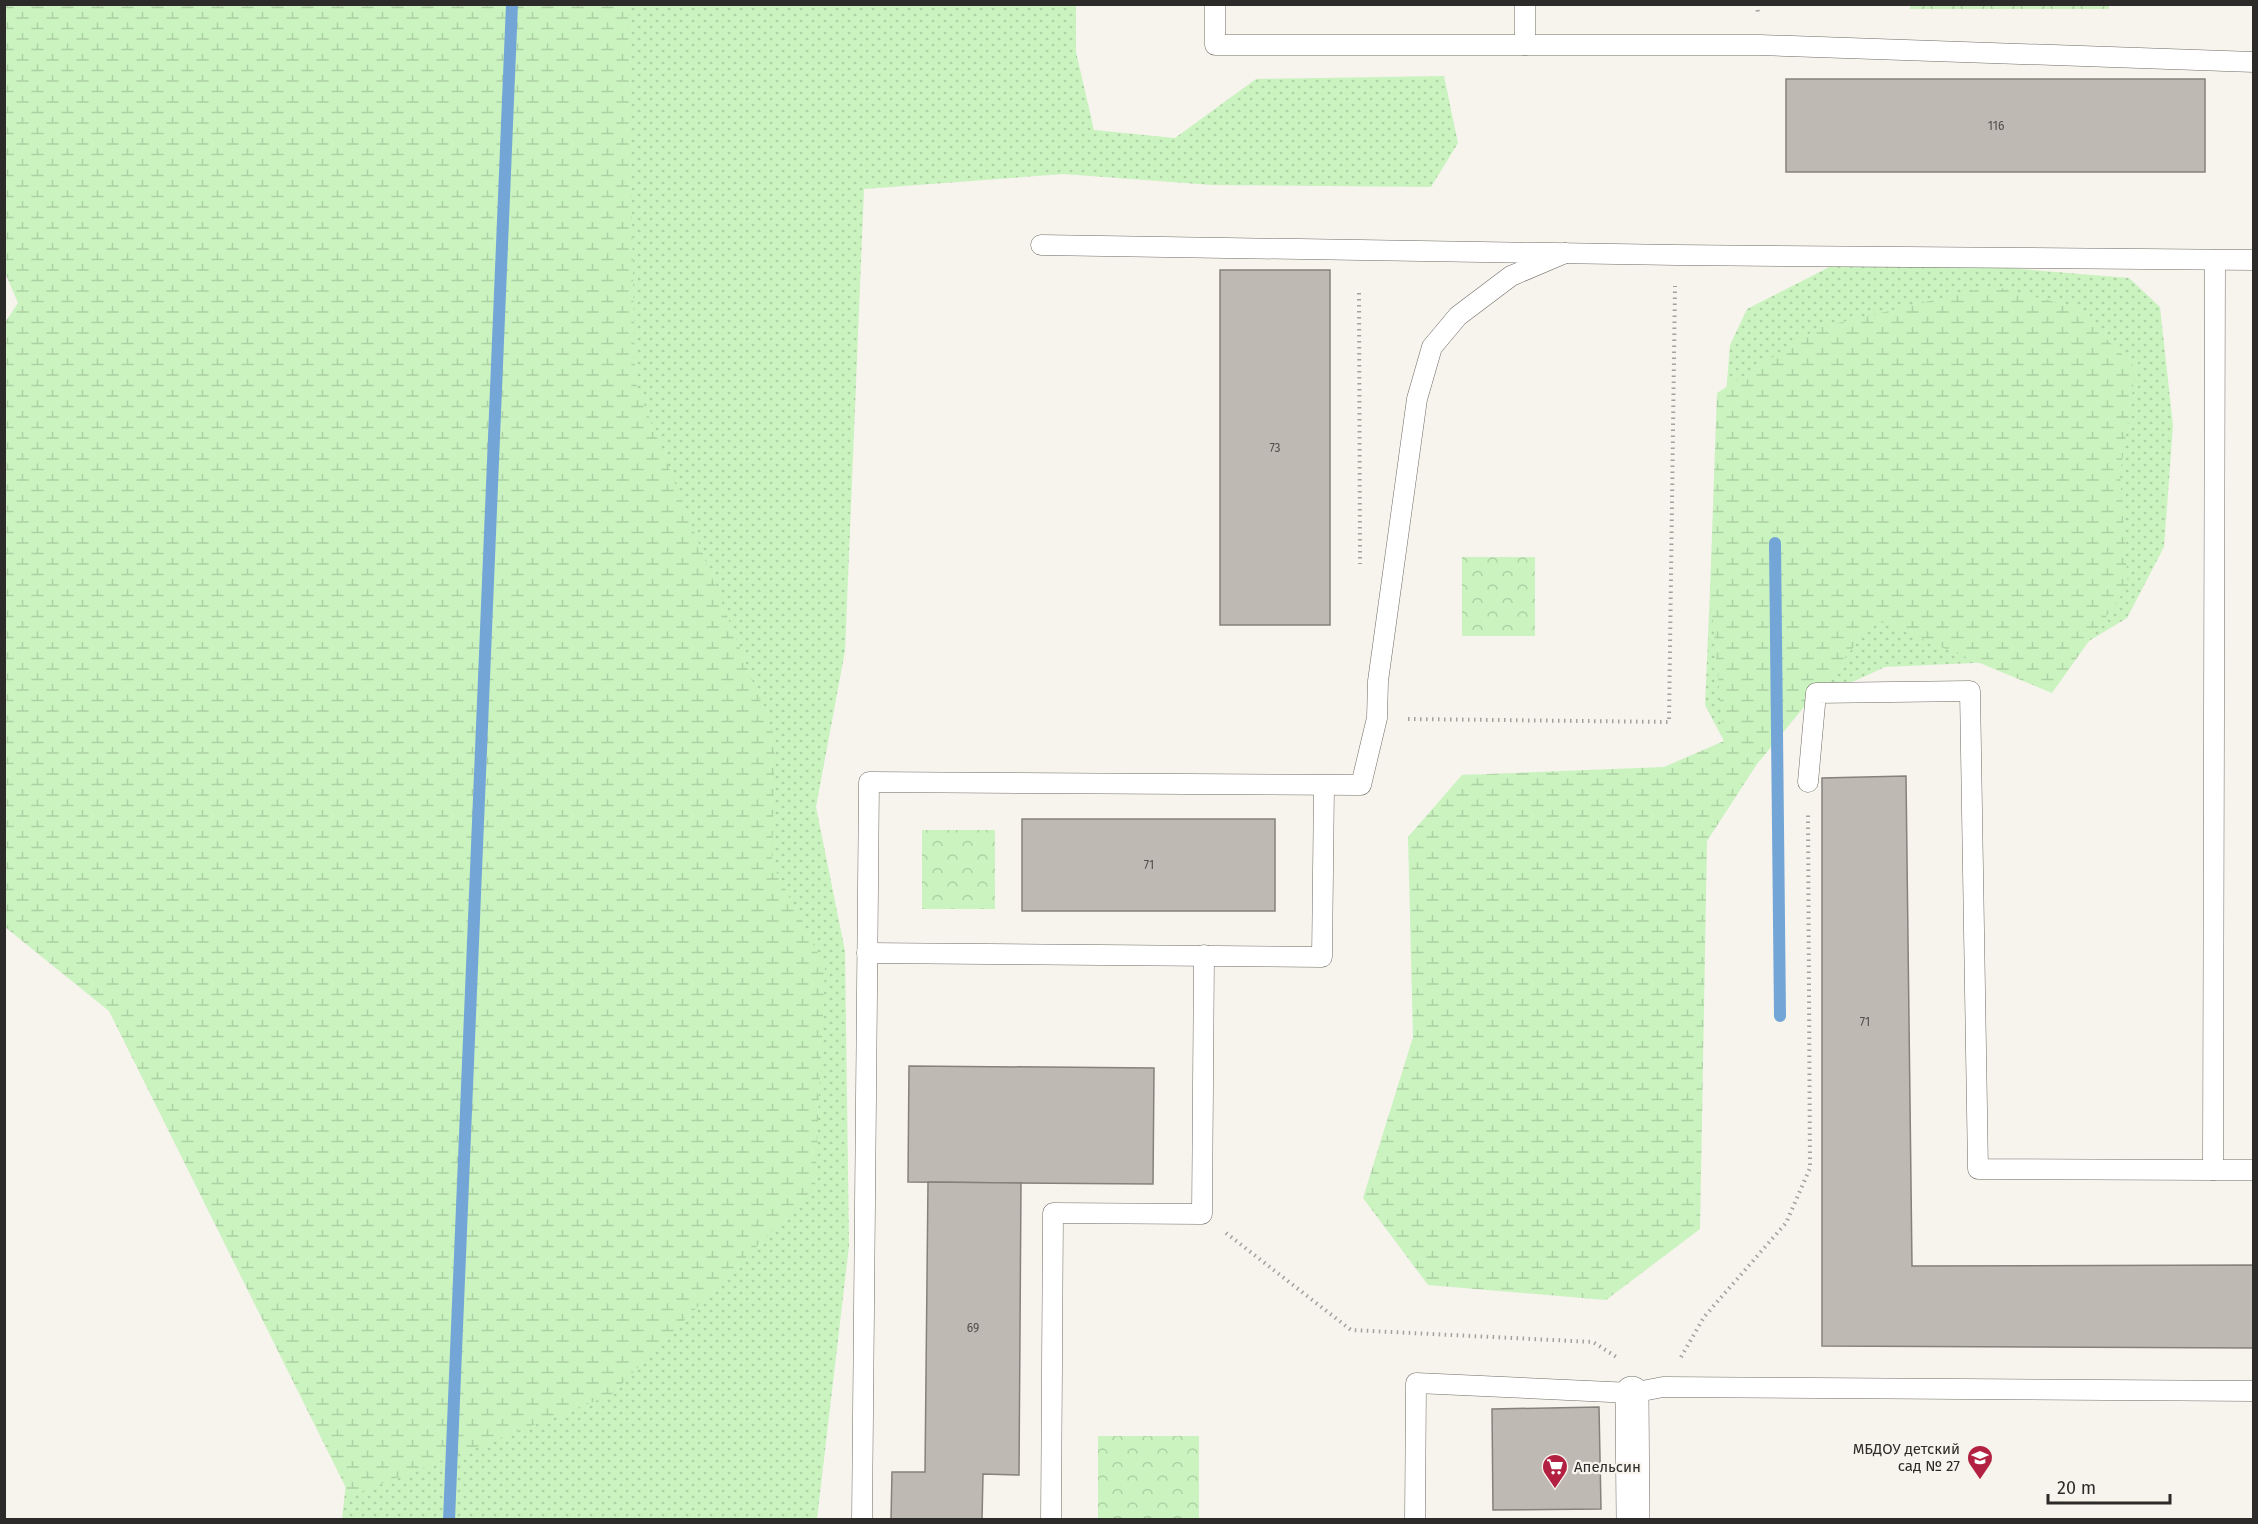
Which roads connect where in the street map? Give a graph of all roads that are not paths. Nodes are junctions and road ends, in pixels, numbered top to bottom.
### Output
1 (1215, 4) edge
2 (1525, 4) edge
3 (1525, 45) junction
4 (2253, 62) edge
5 (1041, 245) dead end
6 (1564, 253) junction
7 (2215, 260) junction
8 (2253, 260) edge
9 (1808, 782) road end
10 (1324, 786) junction
11 (867, 953) junction
12 (1204, 955) junction
13 (2213, 1170) junction
14 (2253, 1170) edge
15 (1648, 1390) junction
16 (2253, 1391) edge
17 (862, 1520) edge
18 (1051, 1520) edge
19 (1415, 1520) edge
20 (1633, 1520) edge

1 - 3 lane
2 - 3 lane
3 - 4 lane
5 - 6 lane
6 - 7 lane
6 - 10 lane
7 - 8 lane
7 - 13 lane
9 - 13 lane
10 - 11 lane
10 - 12 lane
11 - 12 lane
11 - 17 lane
12 - 18 lane
13 - 14 lane
15 - 16 lane
15 - 19 lane
15 - 20 street

